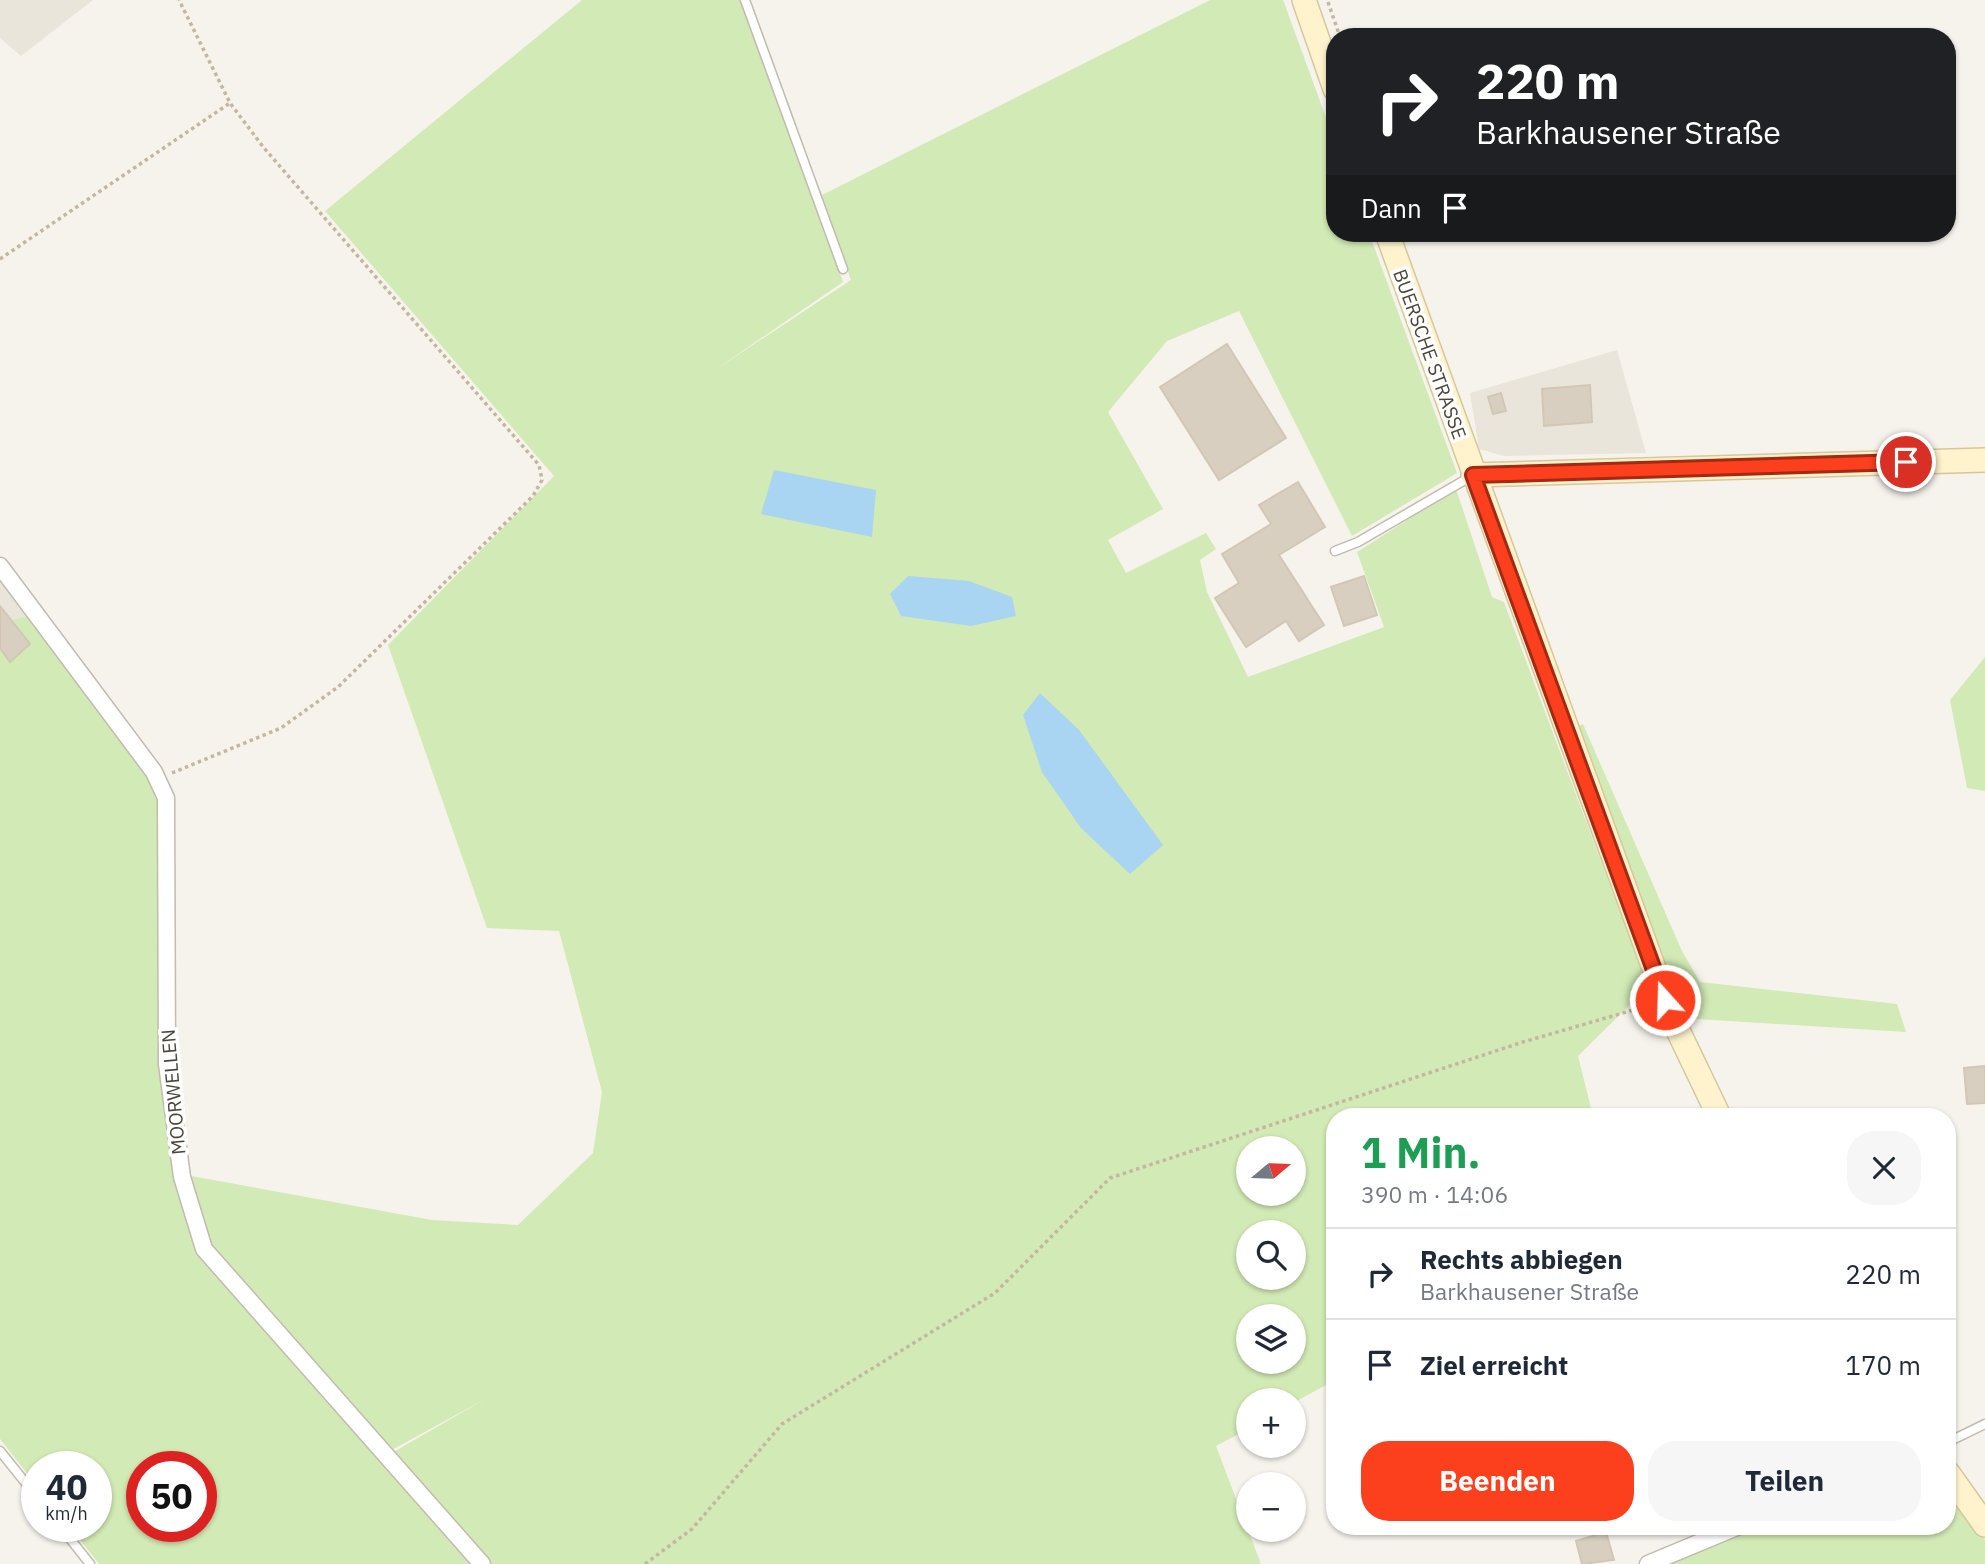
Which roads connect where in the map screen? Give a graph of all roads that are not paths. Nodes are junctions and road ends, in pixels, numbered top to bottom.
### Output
1 (745, 0) edge
2 (1304, 0) edge
3 (1326, 63) edge
4 (1390, 242) edge
5 (843, 269) dead end
6 (1985, 460) edge
7 (1473, 475) junction
8 (1335, 551) dead end
9 (0, 566) edge
10 (1715, 1108) edge
11 (1985, 1424) edge
12 (1956, 1438) edge
13 (0, 1451) edge
14 (21, 1477) edge
15 (1956, 1484) edge
16 (1985, 1525) edge
17 (1717, 1535) edge
18 (73, 1542) edge
19 (90, 1564) edge
20 (482, 1564) edge
21 (1648, 1564) edge

1 - 5 lane
2 - 3 main road
4 - 7 main road, BUERSCHE STRASSE
6 - 7 main road
7 - 8 lane
7 - 10 main road, BUERSCHE STRASSE
9 - 20 street, MOORWELLEN
11 - 12 lane
13 - 14 lane
15 - 16 main road
17 - 21 street
18 - 19 lane

